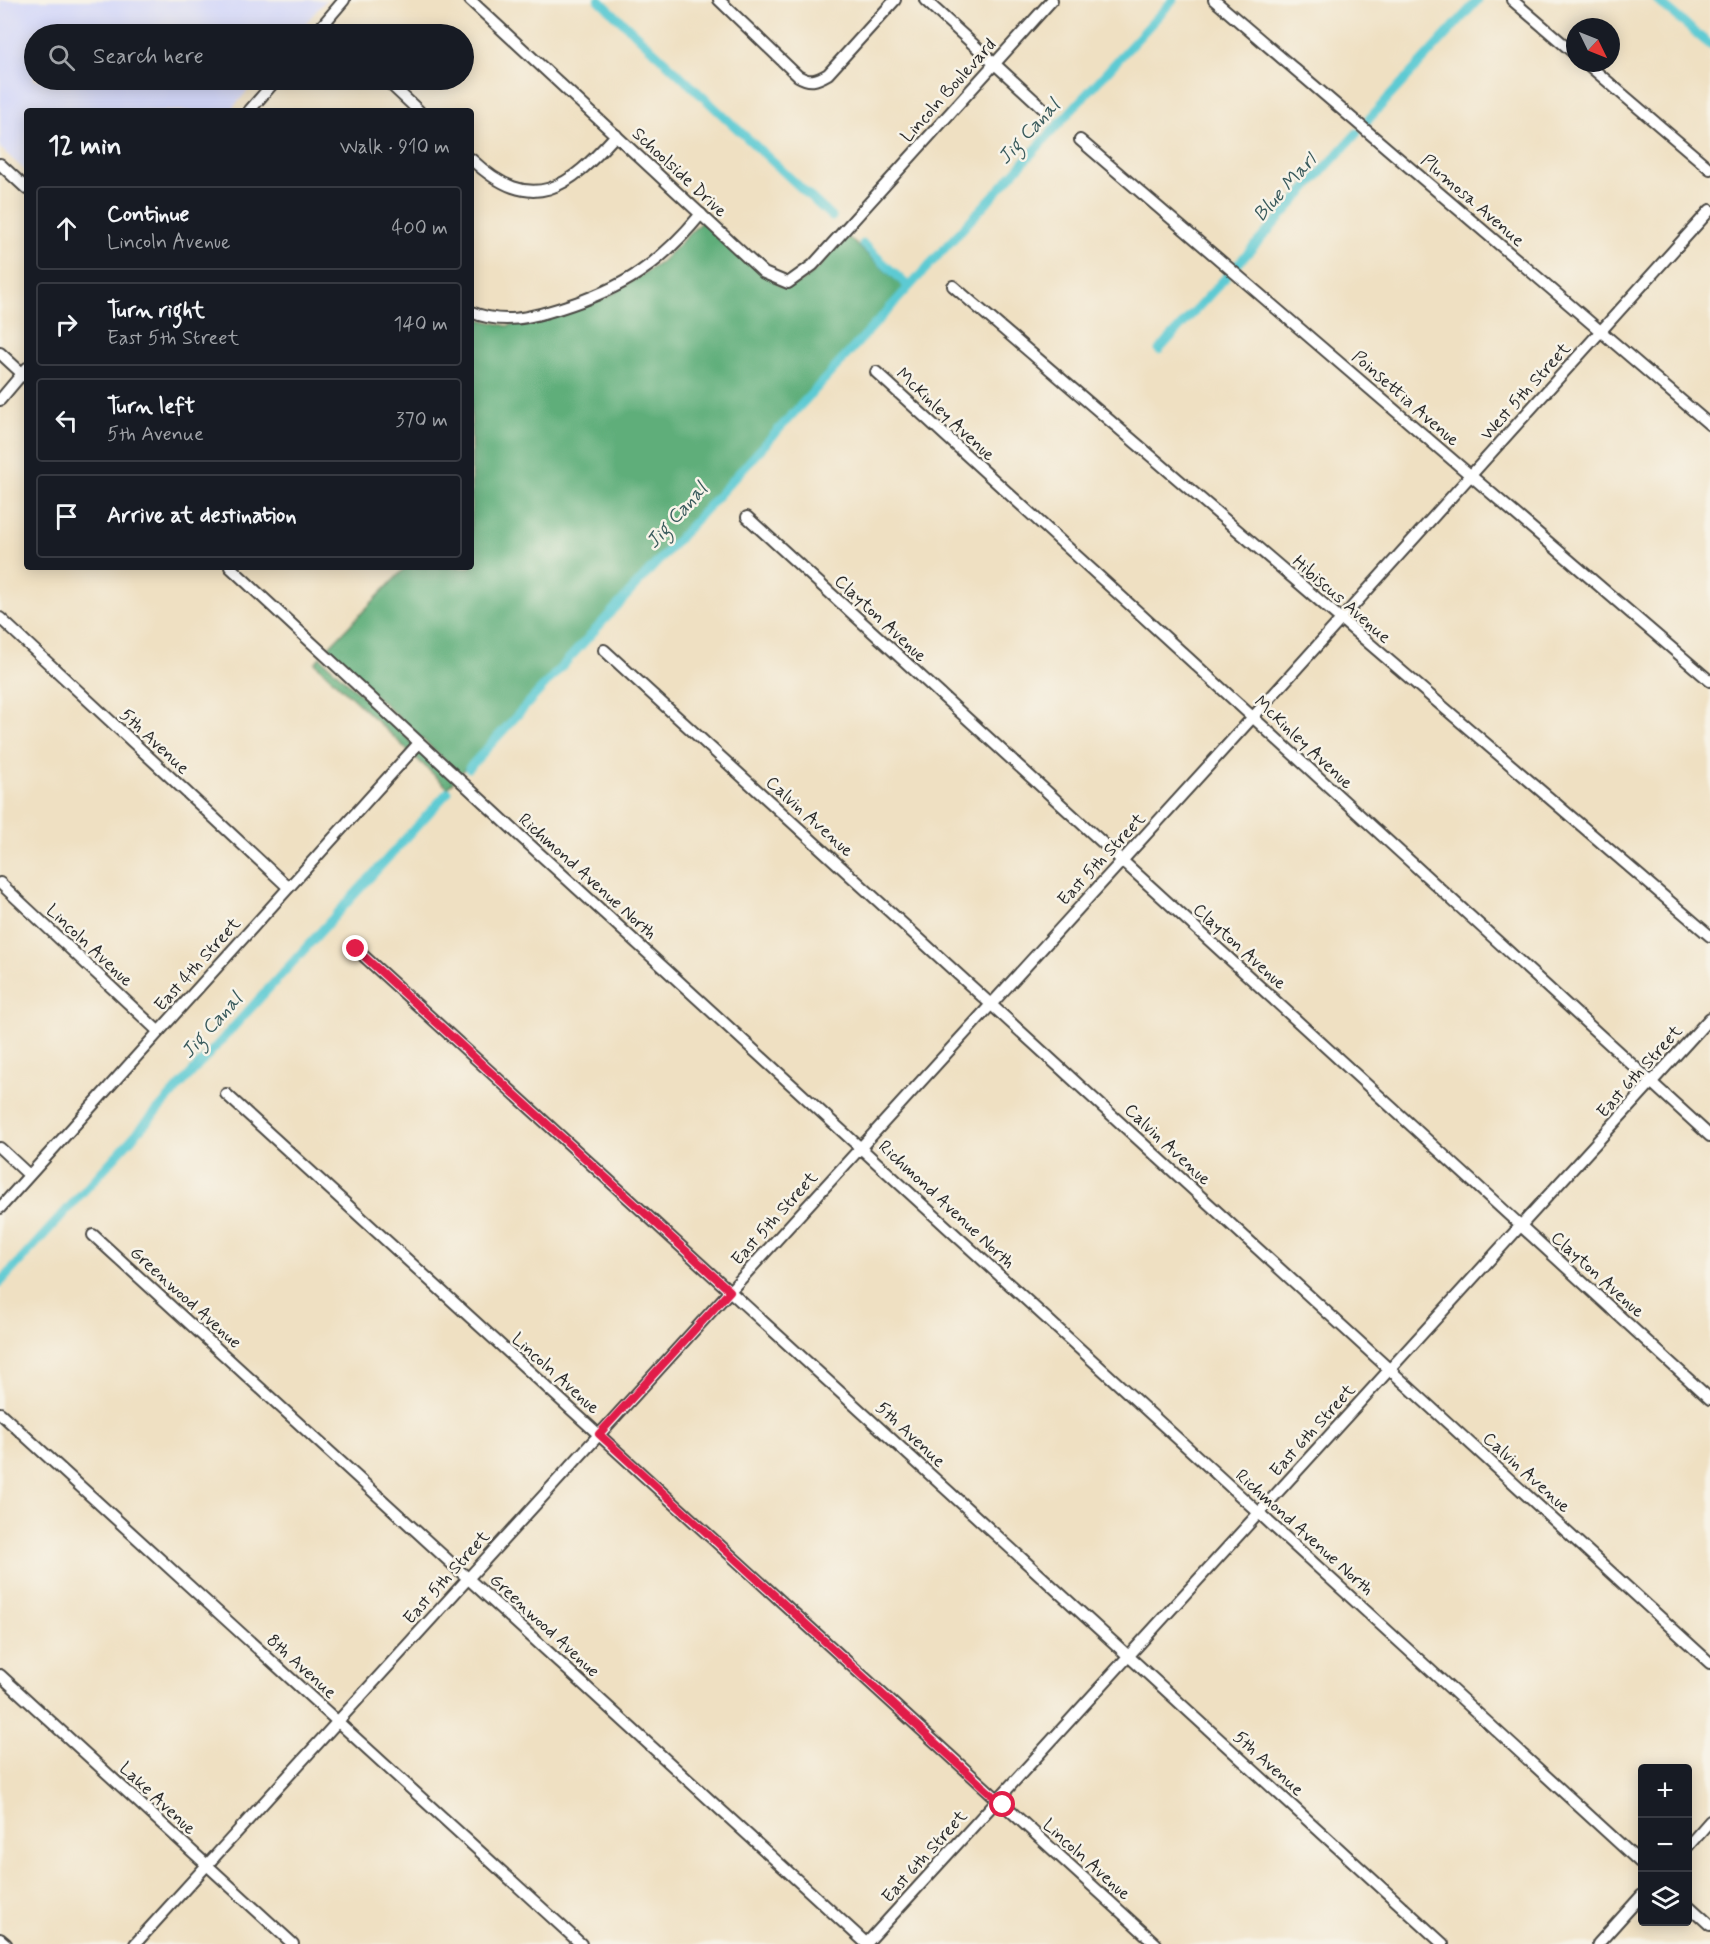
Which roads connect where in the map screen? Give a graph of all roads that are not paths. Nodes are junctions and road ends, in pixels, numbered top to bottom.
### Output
1 (344, 0) edge
2 (470, 0) edge
3 (719, 0) edge
4 (895, 0) edge
5 (925, 0) edge
6 (1052, 0) edge
7 (1214, 0) edge
8 (1512, 0) edge
9 (325, 23) edge
10 (1566, 46) edge
11 (995, 63) junction
12 (1597, 72) edge
13 (267, 90) edge
14 (397, 90) edge
15 (252, 108) edge
16 (416, 108) edge
17 (1047, 111) dead end
18 (616, 135) junction
19 (1080, 140) dead end
20 (474, 161) edge
21 (0, 164) edge
22 (1710, 169) edge
23 (24, 186) edge
24 (869, 203) joint
25 (1710, 210) edge
26 (701, 214) junction
27 (953, 286) dead end
28 (474, 313) edge
29 (1601, 331) junction
30 (0, 353) edge
31 (24, 372) edge
32 (876, 372) dead end
33 (24, 374) edge
34 (0, 400) edge
35 (1710, 425) edge
36 (1471, 476) junction
37 (747, 517) dead end
38 (233, 570) edge
39 (0, 618) edge
40 (1340, 620) junction
41 (604, 650) dead end
42 (1710, 681) edge
43 (1253, 717) junction
44 (419, 743) junction
45 (1122, 861) junction
46 (0, 883) edge
47 (288, 887) junction
48 (1710, 936) edge
49 (356, 949) dead end
50 (991, 1005) junction
51 (1710, 1018) edge
52 (158, 1031) junction
53 (1651, 1082) junction
54 (226, 1094) dead end
55 (1710, 1136) edge
56 (860, 1147) junction
57 (0, 1148) edge
58 (29, 1175) junction
59 (0, 1208) edge
60 (1521, 1226) junction
61 (93, 1235) dead end
62 (730, 1291) junction
63 (1390, 1369) junction
64 (1710, 1399) edge
65 (0, 1413) edge
66 (599, 1434) junction
67 (1259, 1513) junction
68 (468, 1577) junction
69 (1128, 1656) junction
70 (1710, 1663) edge
71 (0, 1675) edge
72 (338, 1721) junction
73 (997, 1800) junction
74 (1710, 1821) edge
75 (1692, 1841) edge
76 (1638, 1860) edge
77 (207, 1865) junction
78 (1638, 1899) edge
79 (1692, 1909) edge
80 (1710, 1925) edge
81 (0, 1939) edge
82 (6, 1944) edge
83 (135, 1944) edge
84 (293, 1944) edge
85 (581, 1944) edge
86 (866, 1944) edge
87 (1156, 1944) edge
88 (1443, 1944) edge
89 (1598, 1944) edge

1 - 9 street
2 - 18 street, Schoolside Drive
3 - 4 street
5 - 11 street
6 - 11 street, Lincoln Boulevard
7 - 29 street, Plumosa Avenue
8 - 10 street
11 - 17 street
11 - 24 street, Lincoln Boulevard
12 - 22 street
13 - 15 street
14 - 16 street
18 - 20 street
18 - 26 street, Schoolside Drive
19 - 36 street, Poinsettia Avenue
21 - 23 street
24 - 26 street, Schoolside Drive
25 - 29 street, West 5th Street
26 - 28 street
27 - 40 street, Hibiscus Avenue
29 - 35 street, Plumosa Avenue
29 - 36 street, West 5th Street
30 - 31 street
32 - 43 street, McKinley Avenue
33 - 34 street
36 - 40 street, West 5th Street
36 - 42 street, Poinsettia Avenue
37 - 45 street, Clayton Avenue
38 - 44 street, Richmond Avenue North
39 - 47 street, 5th Avenue
40 - 43 street, East 5th Street
40 - 48 street, Hibiscus Avenue
41 - 50 street, Calvin Avenue
43 - 45 street, East 5th Street
43 - 53 street, McKinley Avenue
44 - 47 street, East 4th Street
44 - 56 street, Richmond Avenue North
45 - 50 street, East 5th Street
45 - 60 street, Clayton Avenue
46 - 52 street, Lincoln Avenue
47 - 52 street, East 4th Street
49 - 62 street, 5th Avenue
50 - 56 street, East 5th Street
50 - 63 street, Calvin Avenue
51 - 53 street, East 6th Street
52 - 58 street, East 4th Street
53 - 55 street, McKinley Avenue
53 - 60 street, East 6th Street
54 - 66 street, Lincoln Avenue
56 - 62 street, East 5th Street
56 - 67 street, Richmond Avenue North
57 - 58 street
58 - 59 street, East 4th Street
60 - 63 street, East 6th Street
60 - 64 street, Clayton Avenue
61 - 68 street, Greenwood Avenue
62 - 66 street, East 5th Street
62 - 69 street, 5th Avenue
63 - 67 street, East 6th Street
63 - 70 street, Calvin Avenue
65 - 72 street, 8th Avenue
66 - 68 street, East 5th Street
66 - 73 street, Lincoln Avenue
67 - 69 street, East 6th Street
67 - 76 street, Richmond Avenue North
68 - 72 street, East 5th Street
68 - 86 street, Greenwood Avenue
69 - 73 street, East 6th Street
69 - 88 street, 5th Avenue
71 - 77 street, Lake Avenue
72 - 77 street, East 5th Street
72 - 85 street, 8th Avenue
73 - 86 street, East 6th Street
73 - 87 street, Lincoln Avenue
74 - 75 street
77 - 83 street, East 5th Street
77 - 84 street, Lake Avenue
78 - 89 street
79 - 80 street
81 - 82 street

